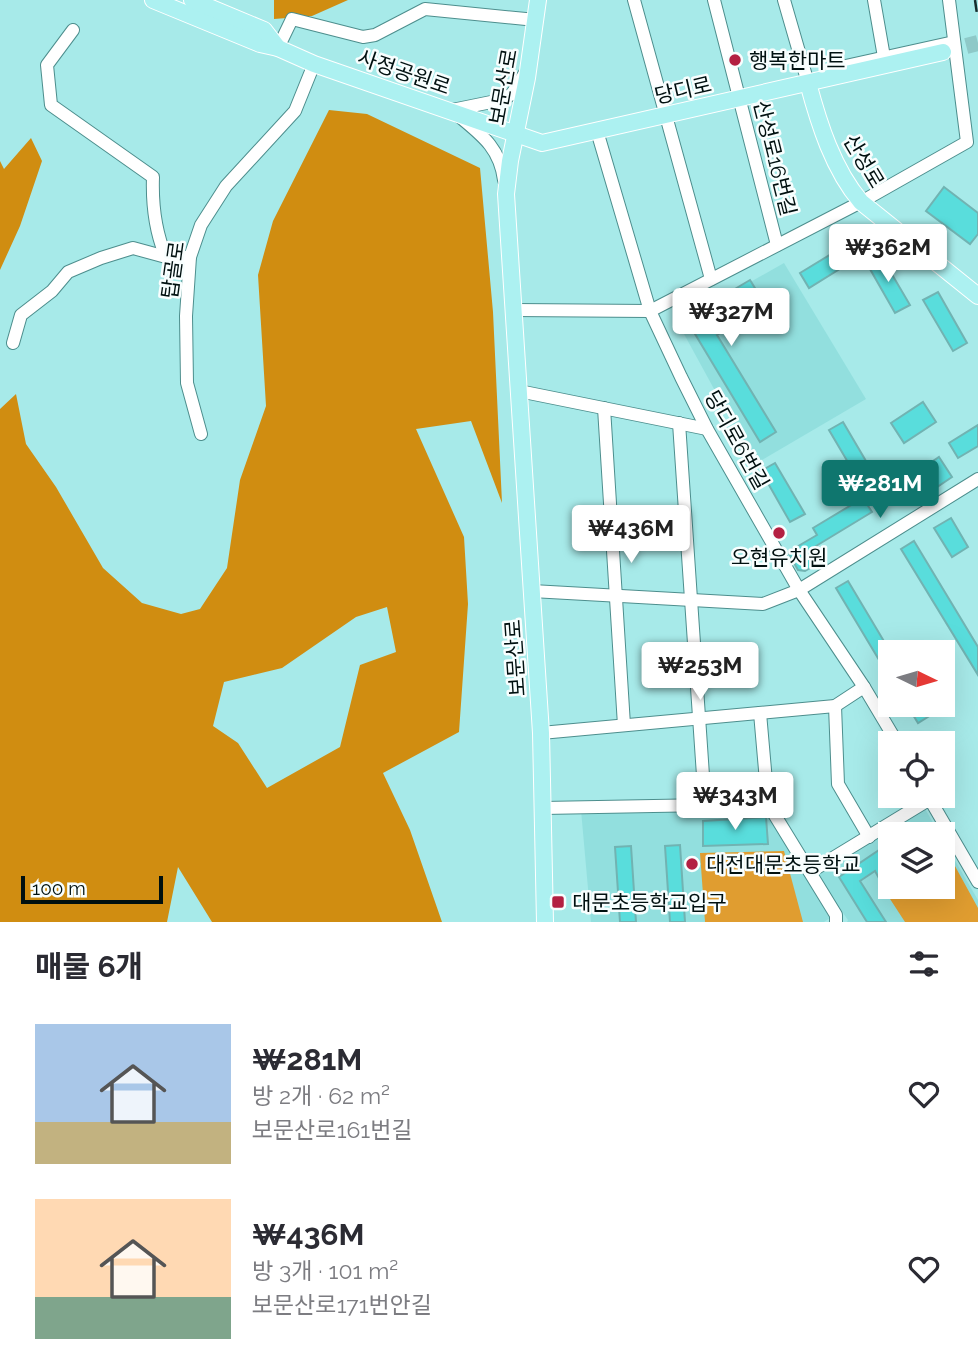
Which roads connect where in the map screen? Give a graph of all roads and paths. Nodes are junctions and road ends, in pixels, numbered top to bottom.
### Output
1 (153, 0) edge
2 (192, 0) edge
3 (538, 0) edge
4 (634, 0) edge
5 (714, 0) edge
6 (784, 0) edge
7 (874, 0) edge
8 (949, 0) edge
9 (423, 5) edge
10 (450, 6) edge
11 (536, 20) junction
12 (73, 30) dead end
13 (278, 48) junction
14 (950, 50) junction
15 (884, 57) junction
16 (314, 64) junction
17 (529, 67) junction
18 (828, 78) junction
19 (808, 83) junction
20 (740, 98) junction
21 (452, 110) junction
22 (666, 115) junction
23 (597, 131) junction
24 (516, 135) junction
25 (506, 194) junction
26 (861, 202) junction
27 (777, 245) junction
28 (166, 257) junction
29 (190, 257) junction
30 (711, 279) junction
31 (978, 296) edge
32 (514, 310) junction
33 (650, 311) junction
34 (13, 343) dead end
35 (519, 391) junction
36 (604, 408) junction
37 (679, 423) junction
38 (707, 429) junction
39 (201, 434) dead end
40 (978, 479) edge
41 (799, 590) junction
42 (532, 591) junction
43 (616, 596) junction
44 (691, 601) junction
45 (864, 687) junction
46 (835, 706) junction
47 (760, 713) junction
48 (699, 719) junction
49 (624, 725) junction
50 (890, 731) edge
51 (541, 733) junction
52 (768, 804) junction
53 (705, 805) junction
54 (543, 808) junction
55 (914, 808) edge
56 (935, 808) edge
57 (869, 837) junction
58 (810, 873) junction
59 (978, 882) edge
60 (545, 922) edge
61 (836, 922) edge

1 - 13 main road, 사정공원로
2 - 13 main road, 사정공원로
3 - 11 main road, 보문산로
4 - 22 street
5 - 20 street, 산성로16번길
6 - 19 street, 산성로
7 - 15 street
8 - 14 street
9 - 10 street
9 - 13 street
10 - 11 street
11 - 17 main road, 보문산로
12 - 28 street
13 - 16 main road, 사정공원로
14 - 15 street
14 - 18 main road, 당디로
14 - 26 street
15 - 18 street
16 - 21 main road, 사정공원로
16 - 29 street, 탑골로
17 - 21 street
17 - 24 main road, 보문산로
18 - 19 main road, 당디로
19 - 20 main road, 당디로
19 - 26 main road, 산성로
20 - 22 main road, 당디로
20 - 27 street, 산성로16번길
21 - 24 main road, 사정공원로
21 - 25 street
22 - 23 main road, 당디로
22 - 30 street
23 - 24 main road, 당디로
23 - 33 street, 당디로6번길
24 - 25 main road, 보문산로
25 - 32 main road, 보문산로
26 - 27 street
26 - 31 main road, 산성로
27 - 30 street
28 - 29 street
28 - 34 street
29 - 39 street, 탑골로
30 - 33 street
32 - 33 street
32 - 35 main road, 보문산로
33 - 38 street, 당디로6번길
35 - 36 street
35 - 42 main road, 보문산로
36 - 37 street
36 - 43 street
37 - 38 street
37 - 44 street
38 - 41 street, 당디로6번길
40 - 41 street
41 - 44 street
41 - 45 street, 당디로6번길
42 - 43 street
42 - 51 main road, 보문산로
43 - 44 street
43 - 49 street
44 - 48 street
45 - 46 street
45 - 50 street, 당디로6번길
46 - 47 street
46 - 57 street
47 - 48 street
47 - 52 street
48 - 49 street
48 - 53 street
49 - 51 street
51 - 54 main road, 보문산로
52 - 53 street
52 - 58 street
53 - 54 street
54 - 60 main road, 보문산로
55 - 57 street
56 - 59 street
57 - 58 street
58 - 61 street

